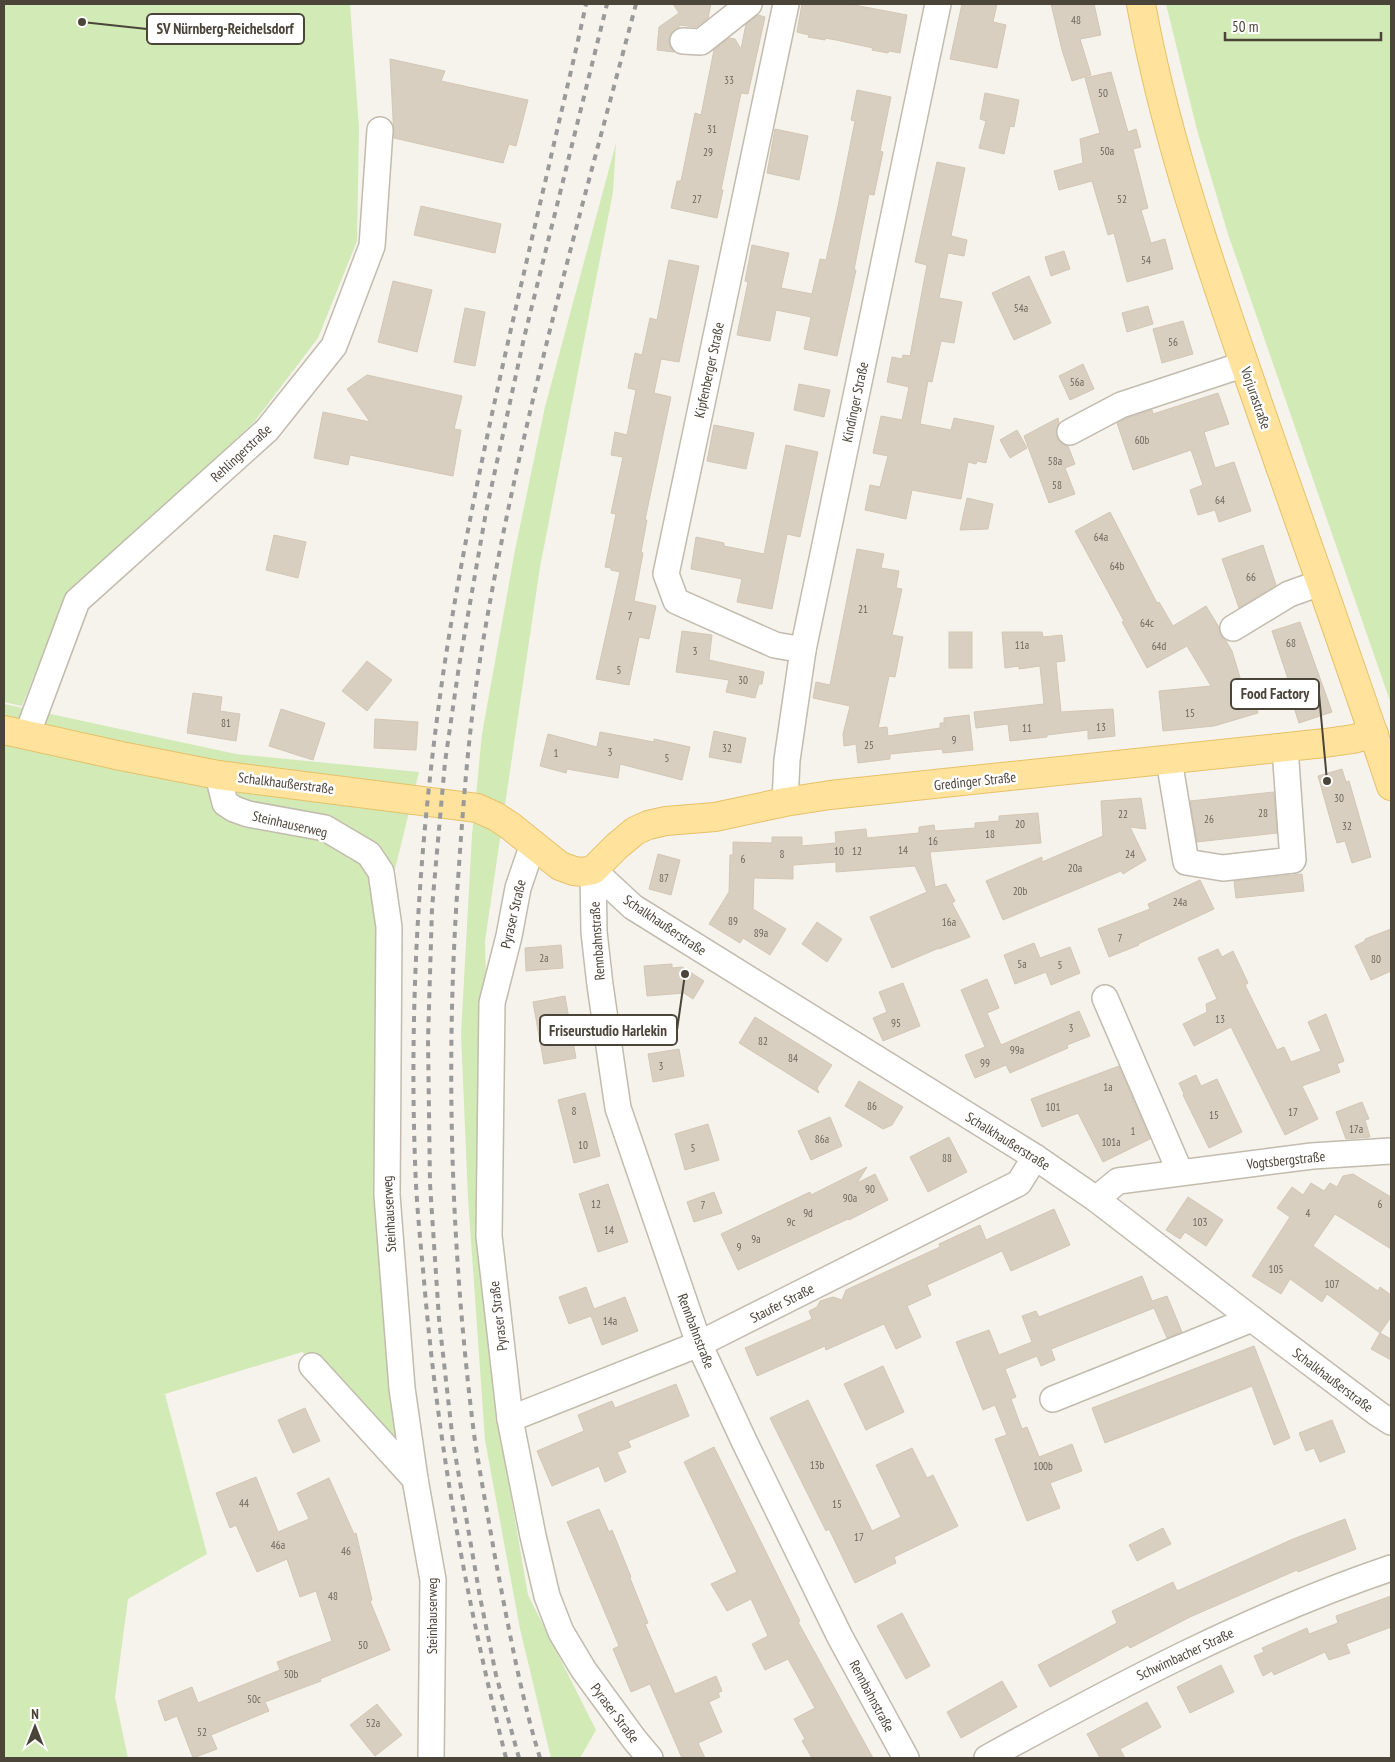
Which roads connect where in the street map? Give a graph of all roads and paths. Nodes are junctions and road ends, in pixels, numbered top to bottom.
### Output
1 (749, 4) edge
2 (786, 4) edge
3 (938, 4) edge
4 (1141, 4) edge
5 (683, 41) dead end
6 (380, 130) dead end
7 (1245, 364) junction
8 (1070, 432) dead end
9 (1320, 583) junction
10 (1233, 628) dead end
11 (803, 650) junction
12 (15, 733) edge
13 (1374, 734) junction
14 (1285, 748) junction
15 (1169, 760) junction
16 (218, 775) junction
17 (1391, 786) edge
18 (786, 802) junction
19 (532, 844) junction
20 (593, 870) junction
21 (1105, 998) dead end
22 (1391, 1151) edge
23 (1035, 1157) junction
24 (1180, 1172) junction
25 (1096, 1199) junction
26 (1252, 1319) junction
27 (699, 1344) junction
28 (312, 1366) dead end
29 (1053, 1399) dead end
30 (510, 1419) junction
31 (1391, 1422) edge
32 (415, 1479) junction
33 (1391, 1568) edge
34 (431, 1758) edge
35 (650, 1758) edge
36 (906, 1758) edge
37 (987, 1758) edge

1 - 5 street
2 - 11 street, Kipfenberger Straße
3 - 11 street, Kindinger Straße
4 - 7 main road, Vorjurastraße
6 - 12 street, Rehlingerstraße
7 - 8 street
7 - 9 main road, Vorjurastraße
9 - 10 street
9 - 13 main road, Vorjurastraße
11 - 18 street, Kindinger Straße
12 - 16 main road, Schalkhaußerstraße
13 - 14 main road, Gredinger Straße
13 - 17 main road, Vorjurastraße
14 - 15 main road, Gredinger Straße
14 - 15 street
15 - 18 main road, Gredinger Straße
16 - 19 main road, Schalkhaußerstraße
16 - 32 street, Steinhauserweg
18 - 20 main road, Gredinger Straße
19 - 20 main road, Schalkhaußerstraße
19 - 30 street, Pyraser Straße
20 - 23 street, Schalkhaußerstraße
20 - 27 street, Rennbahnstraße
21 - 24 street
22 - 24 street, Vogtsbergstraße
23 - 25 street, Schalkhaußerstraße
23 - 27 street, Staufer Straße
24 - 25 street, Vogtsbergstraße
25 - 26 street, Schalkhaußerstraße
26 - 29 street
26 - 31 street, Schalkhaußerstraße
27 - 30 street, Staufer Straße
27 - 36 street, Rennbahnstraße
28 - 32 street
30 - 35 street, Pyraser Straße
32 - 34 street, Steinhauserweg
33 - 37 street, Schwimbacher Straße

